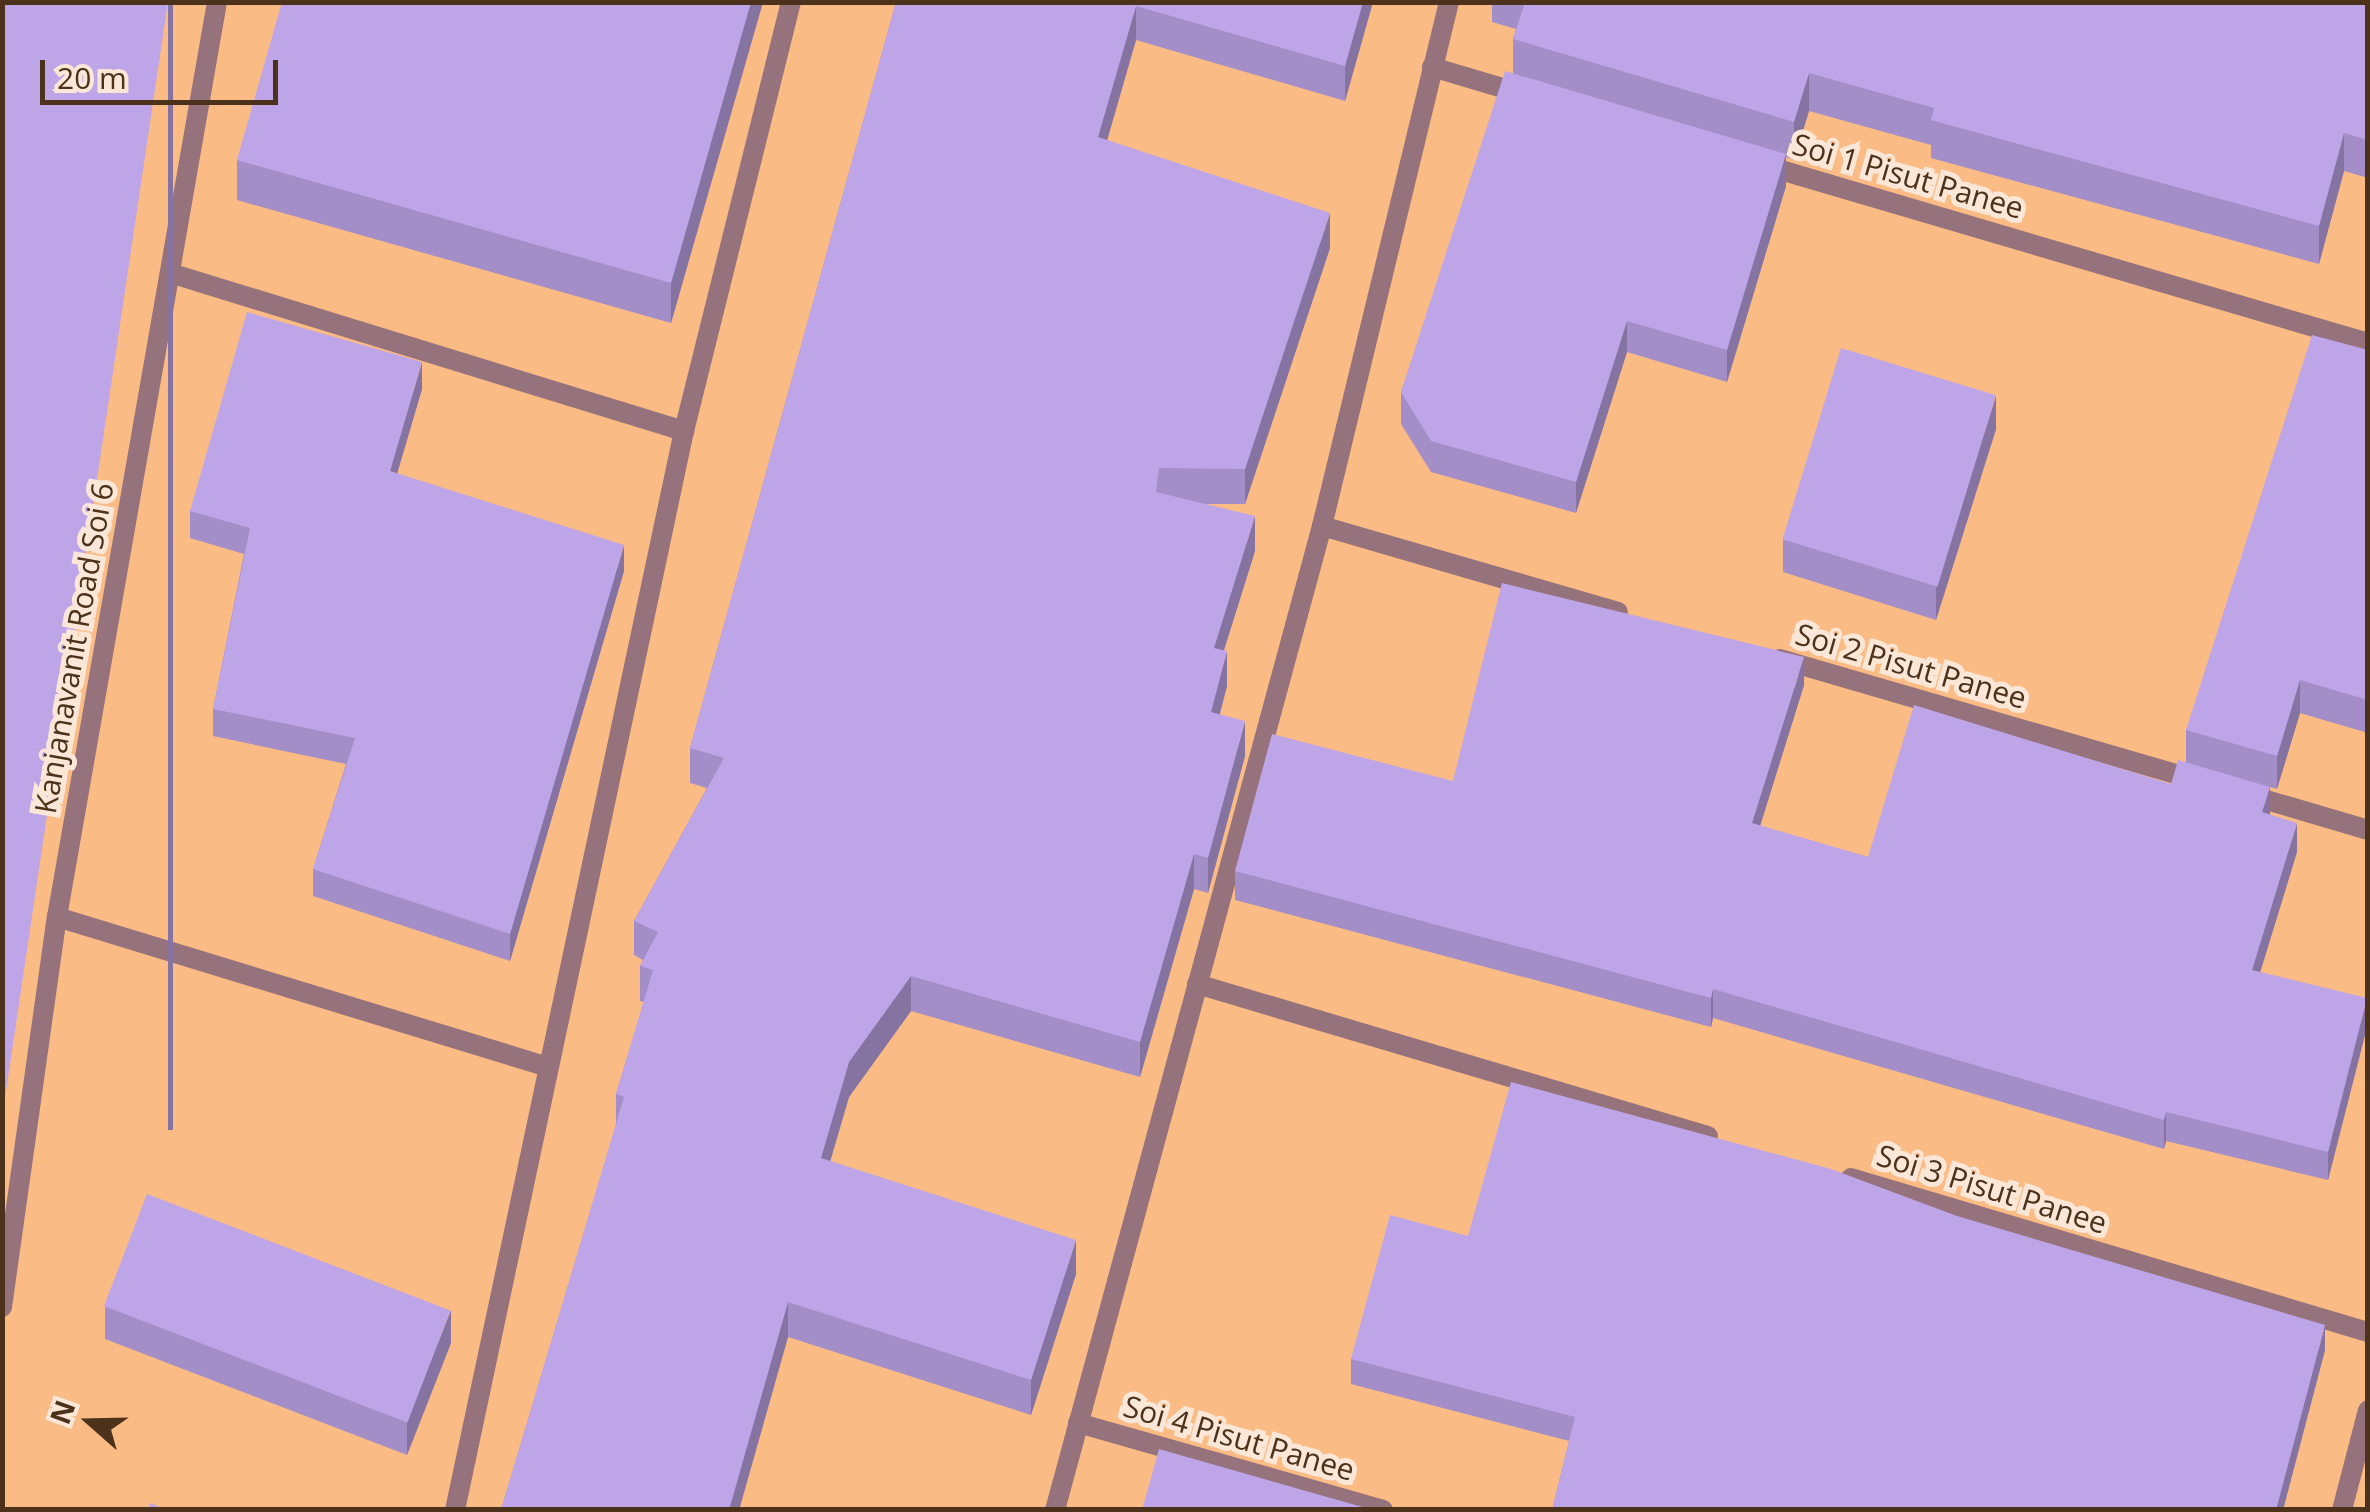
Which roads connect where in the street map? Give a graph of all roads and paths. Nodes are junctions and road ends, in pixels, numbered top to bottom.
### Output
1 (217, 2) edge
2 (791, 2) edge
3 (1448, 2) edge
4 (1432, 67) junction
5 (1546, 101) edge
6 (1737, 157) edge
7 (170, 273) junction
8 (2368, 343) edge
9 (684, 431) junction
10 (1322, 526) junction
11 (1645, 620) edge
12 (1759, 653) edge
13 (2368, 830) edge
14 (57, 918) junction
15 (1197, 984) junction
16 (545, 1066) junction
17 (1726, 1141) edge
18 (1820, 1169) edge
19 (2, 1307) edge
20 (2368, 1332) edge
21 (2368, 1410) edge
22 (1078, 1423) junction
23 (455, 1510) edge
24 (1055, 1510) edge
25 (1384, 1510) edge
26 (2342, 1510) edge

1 - 7 street, Kanjanavanit Road Soi 6
2 - 9 street
3 - 4 street
4 - 5 street
4 - 10 street
6 - 8 street, Soi 1 Pisut Panee
7 - 9 street
7 - 14 street, Kanjanavanit Road Soi 6
9 - 16 street
10 - 11 street
10 - 15 street
12 - 13 street, Soi 2 Pisut Panee
14 - 16 street
14 - 19 street, Kanjanavanit Road Soi 6
15 - 17 street
15 - 22 street
16 - 23 street
18 - 20 street, Soi 3 Pisut Panee
21 - 26 street
22 - 24 street
22 - 25 street, Soi 4 Pisut Panee

